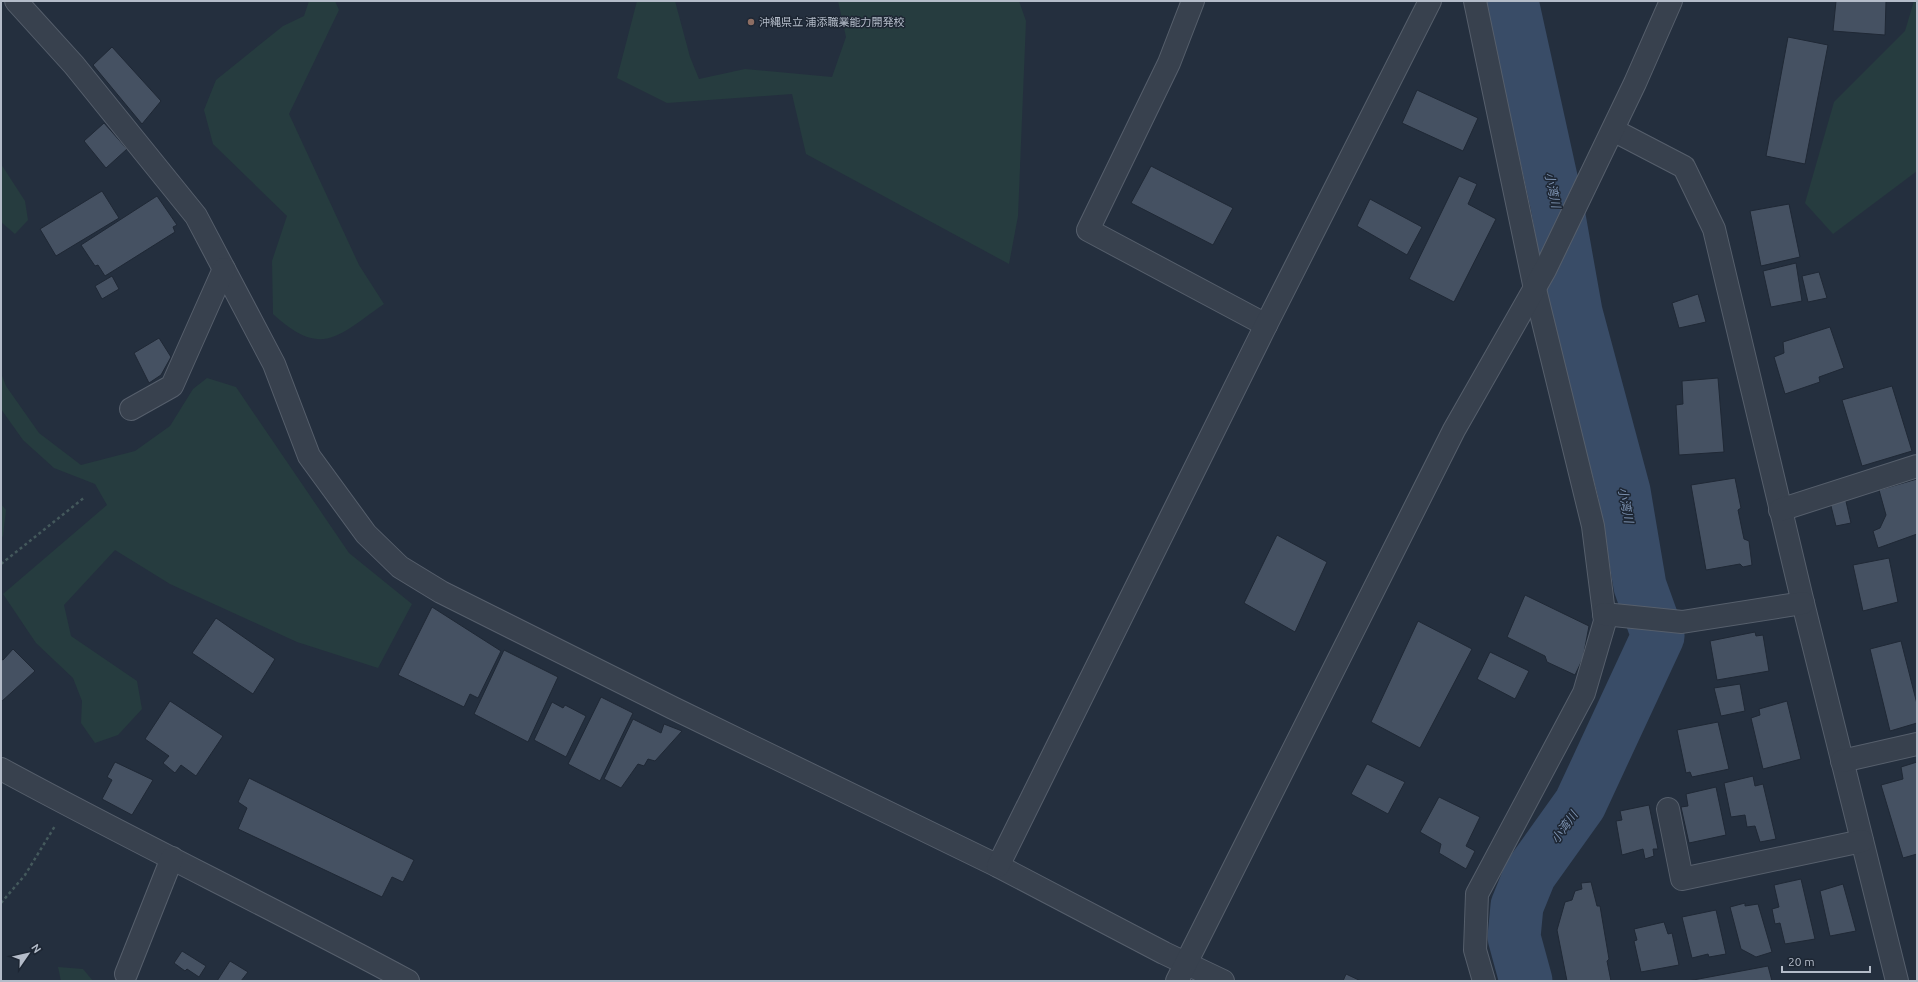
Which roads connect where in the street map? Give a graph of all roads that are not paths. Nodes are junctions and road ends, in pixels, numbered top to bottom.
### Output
1 (16, 1) edge
2 (1193, 1) edge
3 (1430, 1) edge
4 (1475, 1) edge
5 (1671, 1) edge
6 (1613, 130) junction
7 (224, 269) junction
8 (1540, 280) junction
9 (1266, 325) junction
10 (131, 409) dead end
11 (1917, 466) edge
12 (1780, 510) junction
13 (1802, 603) junction
14 (1604, 614) junction
15 (1917, 744) edge
16 (1842, 760) junction
17 (1, 769) edge
18 (1668, 809) dead end
19 (1862, 841) junction
20 (172, 858) junction
21 (998, 866) junction
22 (1182, 972) edge
23 (126, 974) dead end
24 (408, 981) edge
25 (1223, 981) edge
26 (1484, 981) edge
27 (1897, 981) edge

1 - 7 street
2 - 9 street
3 - 9 street
4 - 8 street
5 - 6 street
6 - 8 street
6 - 12 street
7 - 10 street
7 - 21 street
8 - 14 street
8 - 22 street
9 - 21 street
11 - 12 street
12 - 13 street
13 - 14 street
13 - 16 street
14 - 26 street
15 - 16 street
16 - 19 street
17 - 20 street
18 - 19 street
19 - 27 street
20 - 23 street
20 - 24 street
21 - 22 street
22 - 25 street

